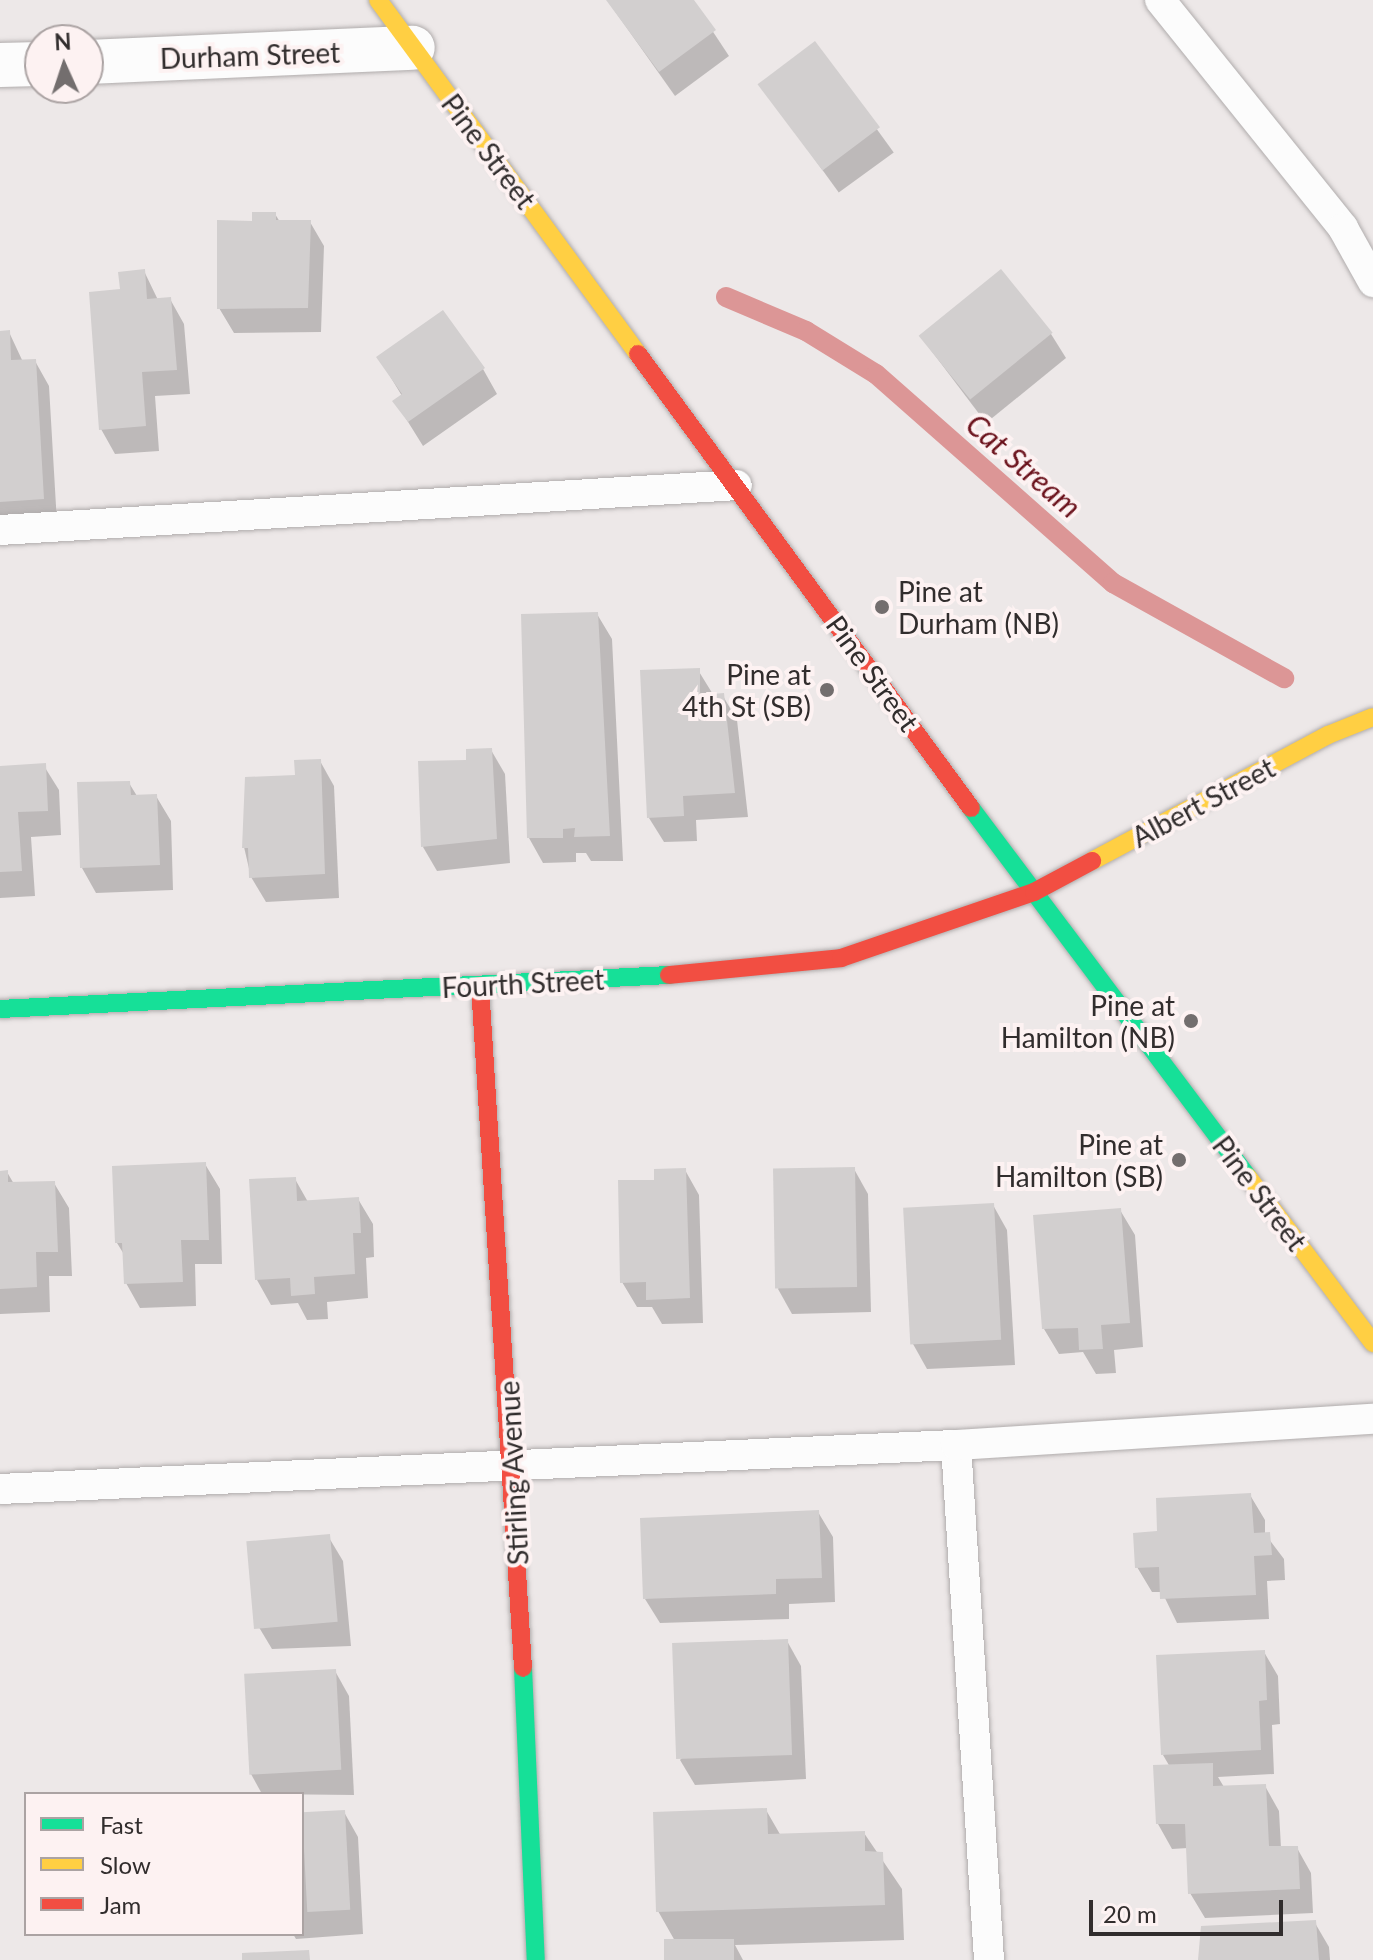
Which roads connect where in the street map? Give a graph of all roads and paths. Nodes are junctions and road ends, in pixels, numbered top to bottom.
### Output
1 (378, 0) edge
2 (1160, 0) edge
3 (413, 48) junction
4 (104, 61) edge
5 (24, 64) edge
6 (0, 65) edge
7 (1373, 282) edge
8 (737, 485) junction
9 (0, 530) edge
10 (1373, 717) edge
11 (1034, 892) junction
12 (480, 986) junction
13 (0, 1009) edge
14 (1373, 1343) edge
15 (1373, 1419) edge
16 (956, 1445) junction
17 (514, 1465) junction
18 (0, 1489) edge
19 (536, 1960) edge
20 (989, 1960) edge

1 - 3 street, Pine Street
2 - 7 lane
3 - 4 street, Durham Street
3 - 8 street, Pine Street
5 - 6 street
8 - 9 lane
8 - 11 street, Pine Street
10 - 11 street, Albert Street
11 - 12 street, Fourth Street
11 - 14 street, Pine Street
12 - 13 street, Fourth Street
12 - 17 street, Stirling Avenue
15 - 16 lane
16 - 17 lane
16 - 20 lane
17 - 18 lane
17 - 19 street, Stirling Avenue

